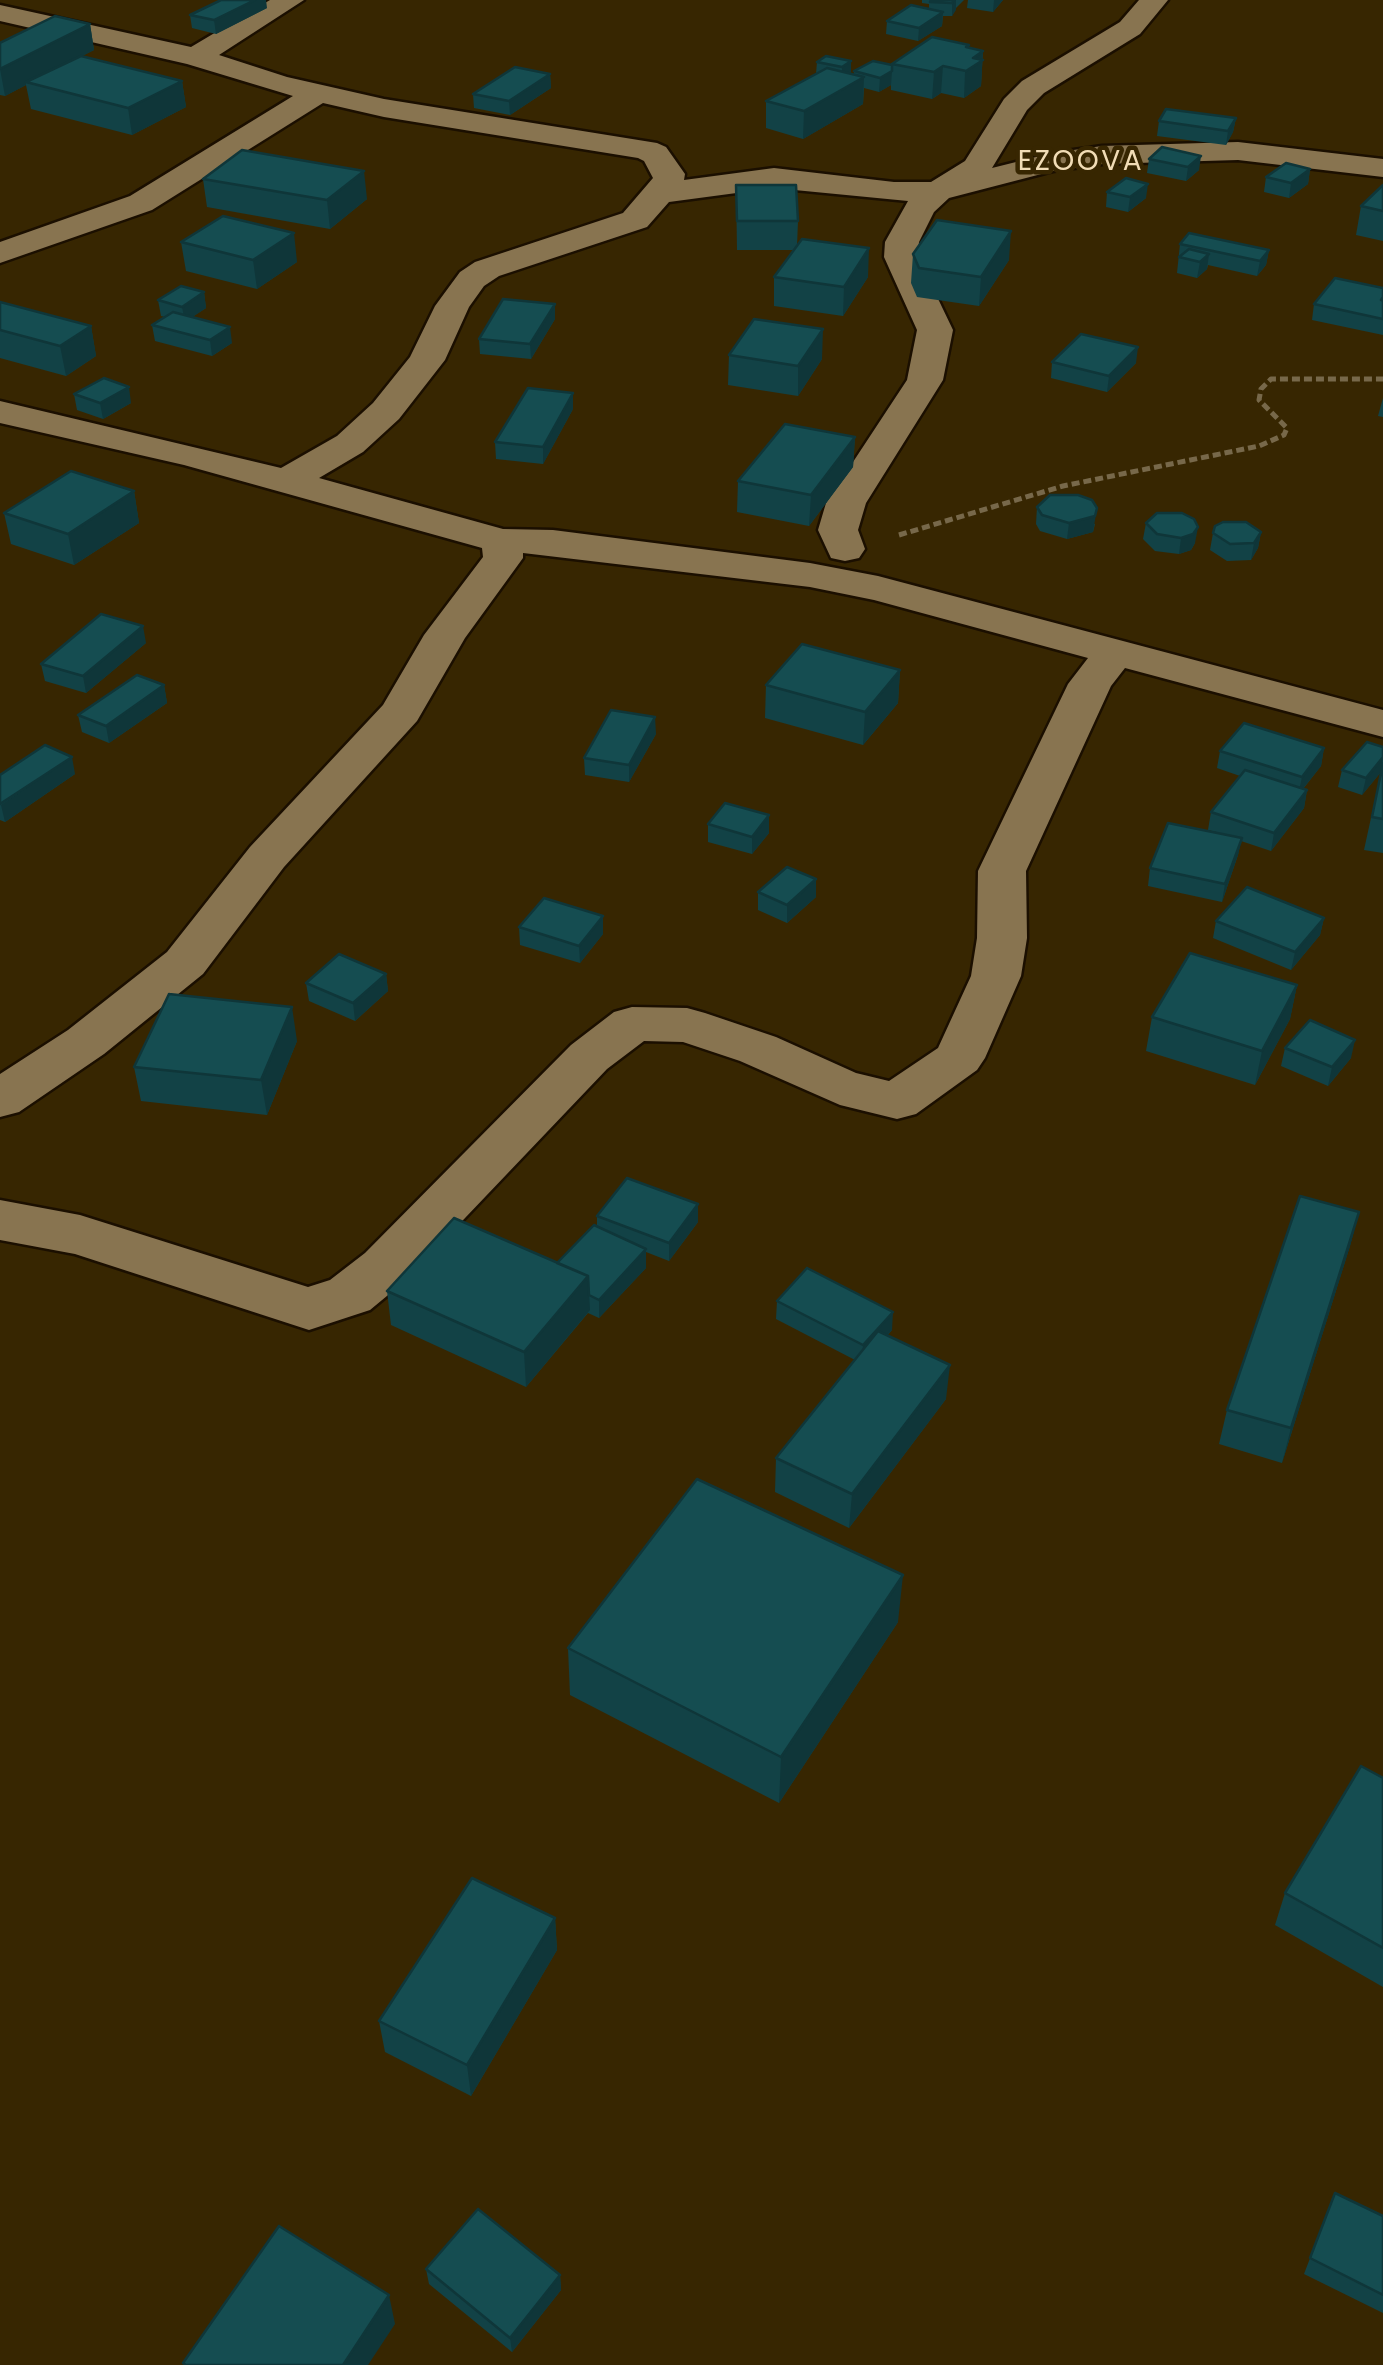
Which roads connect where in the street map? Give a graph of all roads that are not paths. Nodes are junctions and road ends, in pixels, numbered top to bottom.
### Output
1 (290, 0) edge
2 (1154, 0) edge
3 (0, 13) edge
4 (195, 56) junction
5 (317, 94) junction
6 (1383, 168) edge
7 (938, 191) junction
8 (652, 195) junction
9 (0, 252) edge
10 (0, 412) edge
11 (288, 480) junction
12 (501, 541) junction
13 (845, 549) road end
14 (1115, 651) junction
15 (1383, 724) edge
16 (0, 1099) edge
17 (0, 1220) edge

1 - 4 street
2 - 7 street
3 - 4 street
4 - 5 street
5 - 8 street
5 - 9 street
6 - 7 street
7 - 8 street
7 - 13 street
8 - 11 street
10 - 11 street
11 - 12 street
12 - 14 street
12 - 16 street
14 - 15 street
14 - 17 street

